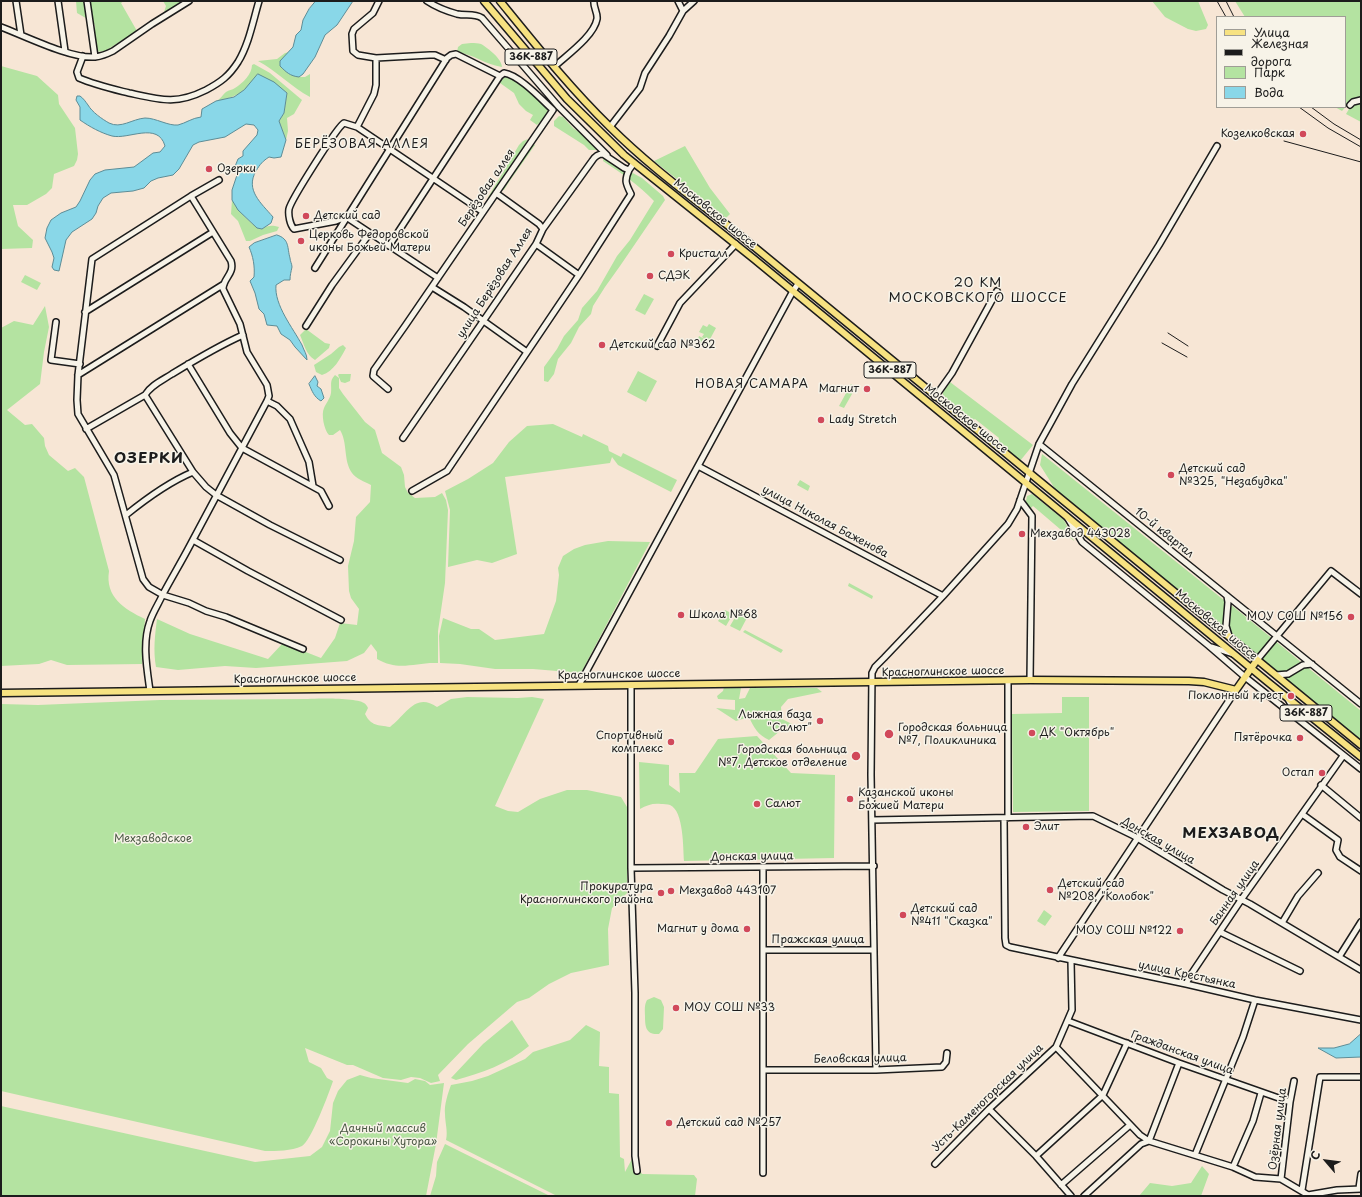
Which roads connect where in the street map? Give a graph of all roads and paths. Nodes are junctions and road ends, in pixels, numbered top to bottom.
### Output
1 (16, 1) edge
2 (58, 1) edge
3 (87, 1) edge
4 (189, 1) edge
5 (259, 1) edge
6 (379, 1) edge
7 (427, 1) edge
8 (484, 1) edge
9 (500, 1) edge
10 (594, 1) edge
11 (678, 1) edge
12 (694, 1) edge
13 (683, 11) junction
14 (1, 27) edge
15 (21, 35) junction
16 (65, 51) junction
17 (83, 56) junction
18 (95, 57) junction
19 (376, 58) junction
20 (446, 60) junction
21 (554, 67) junction
22 (500, 76) junction
23 (1361, 100) edge
24 (1350, 105) dead end
25 (559, 107) junction
26 (553, 110) junction
27 (357, 127) junction
28 (610, 127) junction
29 (1217, 146) dead end
30 (632, 147) junction
31 (389, 148) junction
32 (624, 155) junction
33 (612, 160) junction
34 (646, 160) junction
35 (634, 162) junction
36 (640, 168) junction
37 (629, 170) junction
38 (433, 178) junction
39 (219, 180) dead end
40 (496, 193) junction
41 (191, 196) junction
42 (483, 212) junction
43 (346, 217) junction
44 (543, 229) junction
45 (213, 232) junction
46 (370, 233) junction
47 (536, 244) junction
48 (736, 244) junction
49 (389, 246) junction
50 (315, 268) dead end
51 (579, 275) junction
52 (438, 278) junction
53 (224, 284) junction
54 (798, 284) junction
55 (432, 287) junction
56 (793, 291) junction
57 (997, 291) dead end
58 (86, 312) junction
59 (483, 320) junction
60 (56, 322) dead end
61 (306, 326) dead end
62 (243, 335) junction
63 (657, 346) dead end
64 (527, 352) junction
65 (80, 364) junction
66 (188, 364) junction
67 (78, 375) junction
68 (388, 389) dead end
69 (145, 395) junction
70 (936, 397) junction
71 (267, 402) junction
72 (86, 429) junction
73 (403, 438) dead end
74 (1039, 444) junction
75 (242, 448) junction
76 (698, 466) junction
77 (193, 472) junction
78 (1029, 473) junction
79 (1026, 482) junction
80 (313, 486) junction
81 (412, 492) dead end
82 (216, 495) junction
83 (1020, 500) junction
84 (329, 506) dead end
85 (126, 514) junction
86 (1066, 515) junction
87 (193, 540) junction
88 (340, 560) dead end
89 (1361, 594) edge
90 (163, 595) junction
91 (943, 596) junction
92 (1227, 596) junction
93 (341, 620) dead end
94 (1229, 636) junction
95 (1277, 636) junction
96 (1209, 646) junction
97 (303, 649) dead end
98 (1236, 655) junction
99 (1258, 660) junction
100 (1312, 664) junction
101 (1252, 668) junction
102 (1276, 675) junction
103 (1245, 678) junction
104 (1030, 680) junction
105 (1008, 681) junction
106 (871, 683) junction
107 (631, 685) junction
108 (579, 686) junction
109 (1236, 690) junction
110 (150, 691) junction
111 (1, 693) edge
112 (1286, 697) junction
113 (1361, 704) edge
114 (1299, 719) junction
115 (1361, 745) edge
116 (1343, 756) junction
117 (1361, 757) edge
118 (1361, 769) edge
119 (1322, 785) junction
120 (1302, 814) junction
121 (1006, 818) junction
122 (1361, 818) edge
123 (872, 820) junction
124 (1137, 838) junction
125 (874, 866) junction
126 (763, 867) junction
127 (631, 868) junction
128 (1361, 871) edge
129 (1318, 873) dead end
130 (1242, 900) junction
131 (1361, 922) edge
132 (1282, 923) junction
133 (1220, 932) junction
134 (763, 950) junction
135 (874, 950) junction
136 (1339, 956) junction
137 (1058, 958) junction
138 (1071, 961) junction
139 (1300, 970) dead end
140 (1361, 970) edge
141 (1186, 984) junction
142 (1255, 1000) junction
143 (1361, 1020) edge
144 (1068, 1021) junction
145 (1127, 1043) junction
146 (1056, 1046) junction
147 (947, 1053) dead end
148 (1179, 1063) junction
149 (763, 1070) junction
150 (876, 1070) junction
151 (1361, 1077) edge
152 (1226, 1079) junction
153 (1294, 1081) dead end
154 (1261, 1093) junction
155 (1103, 1095) junction
156 (1290, 1102) junction
157 (989, 1109) junction
158 (1130, 1125) junction
159 (1149, 1141) junction
160 (1195, 1155) junction
161 (1036, 1156) junction
162 (935, 1164) dead end
163 (1233, 1167) junction
164 (637, 1171) dead end
165 (763, 1173) dead end
166 (1361, 1174) edge
167 (1281, 1179) junction
168 (1062, 1185) junction
169 (1360, 1189) edge
170 (1302, 1190) junction
171 (1330, 1194) edge
172 (1071, 1196) edge
173 (1084, 1196) edge

1 - 15 street
2 - 16 street
3 - 18 street
4 - 18 street
5 - 17 street
6 - 19 street
7 - 25 street
8 - 32 main road, Московское шоссе / 36К-887
9 - 21 main road, Московское шоссе / 36К-887
10 - 21 street
11 - 13 street
12 - 13 street
13 - 28 street
14 - 15 street
15 - 16 street
16 - 17 street
17 - 18 street
19 - 20 street
19 - 27 street
20 - 22 street
20 - 31 street
21 - 28 main road, Московское шоссе / 36К-887
22 - 26 street
22 - 38 street
23 - 24 street
25 - 26 street
25 - 33 street
26 - 40 street, Берёзовая аллея
27 - 31 street
27 - 43 street
28 - 30 main road, Московское шоссе / 36К-887
29 - 74 street
30 - 32 main road
30 - 34 main road, Московское шоссе / 36К-887
31 - 38 street
31 - 43 street
32 - 35 main road, Московское шоссе / 36К-887
33 - 37 street
33 - 44 street, улица Берёзовая Аллея
34 - 36 main road
34 - 54 main road, Московское шоссе / 36К-887
35 - 36 main road, Московское шоссе / 36К-887
35 - 37 street
36 - 48 main road, Московское шоссе / 36К-887
37 - 51 street
38 - 42 street
38 - 49 street
39 - 41 street
40 - 42 street, Берёзовая аллея
40 - 44 street
41 - 45 street
41 - 58 street
42 - 52 street, Берёзовая аллея
43 - 46 street
43 - 50 street
44 - 47 street, улица Берёзовая Аллея
45 - 53 street
45 - 58 street
46 - 49 street
46 - 61 street
47 - 51 street
47 - 59 street, улица Берёзовая Аллея
48 - 56 main road, Московское шоссе / 36К-887
48 - 63 street
49 - 52 street
51 - 64 street
52 - 55 street, Берёзовая аллея
53 - 62 street
53 - 67 street
54 - 56 street
54 - 70 main road, Московское шоссе / 36К-887
55 - 59 street
55 - 68 street, Берёзовая аллея
56 - 76 street
56 - 79 main road, Московское шоссе / 36К-887
57 - 70 street
58 - 65 street
59 - 64 street
59 - 73 street, улица Берёзовая Аллея
60 - 65 street
62 - 66 street
62 - 71 street
64 - 81 street
65 - 67 street
66 - 69 street
66 - 75 street
67 - 72 street
69 - 72 street
69 - 77 street
70 - 78 main road, Московское шоссе / 36К-887
71 - 75 street
71 - 80 street
72 - 85 street
74 - 78 street
74 - 92 street, 10-й квартал
75 - 80 street
75 - 82 street
76 - 91 street, улица Николая Баженова
76 - 108 street
77 - 82 street
77 - 85 street
78 - 79 street
78 - 94 main road, Московское шоссе / 36К-887
79 - 83 street
79 - 86 main road, Московское шоссе / 36К-887
80 - 84 street
82 - 87 street
82 - 88 street
83 - 91 street
83 - 104 street
85 - 90 street
86 - 96 street
86 - 98 main road, Московское шоссе / 36К-887
87 - 90 street
87 - 93 street
89 - 95 street
90 - 97 street
90 - 110 street
91 - 106 street
92 - 94 street
92 - 95 street, 10-й квартал
94 - 99 main road, Московское шоссе / 36К-887
95 - 99 street
95 - 100 street, 10-й квартал
96 - 98 street
96 - 103 street
98 - 101 main road, Московское шоссе / 36К-887
99 - 101 main road
99 - 102 main road, Московское шоссе / 36К-887
100 - 102 street
100 - 113 street, 10-й квартал
101 - 103 main road
101 - 112 main road, Московское шоссе / 36К-887
102 - 115 main road, Московское шоссе / 36К-887
103 - 109 main road
103 - 114 street
104 - 105 main road, Красноглинское шоссе
104 - 109 main road, Красноглинское шоссе
105 - 106 main road, Красноглинское шоссе
105 - 121 street
106 - 107 main road, Красноглинское шоссе
106 - 123 street
107 - 108 main road, Красноглинское шоссе
107 - 127 street
108 - 110 main road, Красноглинское шоссе
109 - 124 street
110 - 111 main road, Красноглинское шоссе
112 - 114 street
112 - 117 main road, Московское шоссе / 36К-887
114 - 116 street
116 - 118 street
116 - 119 street, Банная улица
119 - 120 street, Банная улица
119 - 122 street
120 - 128 street
120 - 130 street, Банная улица
121 - 123 street, Донская улица
121 - 124 street, Донская улица
121 - 137 street, улица Крестьянка
123 - 125 street
124 - 130 street, Донская улица
124 - 137 street
125 - 126 street, Донская улица
125 - 135 street
126 - 127 street, Донская улица
126 - 134 street
127 - 164 street
129 - 132 street
130 - 132 street, Донская улица
130 - 133 street, Банная улица
131 - 136 street
132 - 136 street, Донская улица
133 - 139 street
133 - 141 street, Банная улица
134 - 135 street, Пражская улица
134 - 149 street
135 - 150 street
136 - 140 street, Донская улица
137 - 138 street, улица Крестьянка
138 - 141 street, улица Крестьянка
138 - 144 street
141 - 142 street, улица Крестьянка
142 - 143 street, улица Крестьянка
142 - 152 street
144 - 145 street, Гражданская улица
144 - 146 street
145 - 148 street, Гражданская улица
145 - 155 street
146 - 155 street
146 - 157 street, Усть-Каменогорская улица
147 - 150 street, Беловская улица
148 - 152 street, Гражданская улица
148 - 159 street
149 - 150 street, Беловская улица
149 - 165 street
151 - 170 street
152 - 154 street, Гражданская улица
152 - 160 street
153 - 156 street, Озёрная улица
154 - 156 street, Гражданская улица
154 - 163 street
155 - 158 street
155 - 161 street
156 - 167 street, Озёрная улица
157 - 161 street
157 - 162 street, Усть-Каменогорская улица
158 - 159 street
158 - 168 street
159 - 160 street
159 - 173 street
160 - 163 street
161 - 168 street
163 - 167 street
166 - 169 street
167 - 170 street
168 - 172 street
169 - 171 street
170 - 171 street

